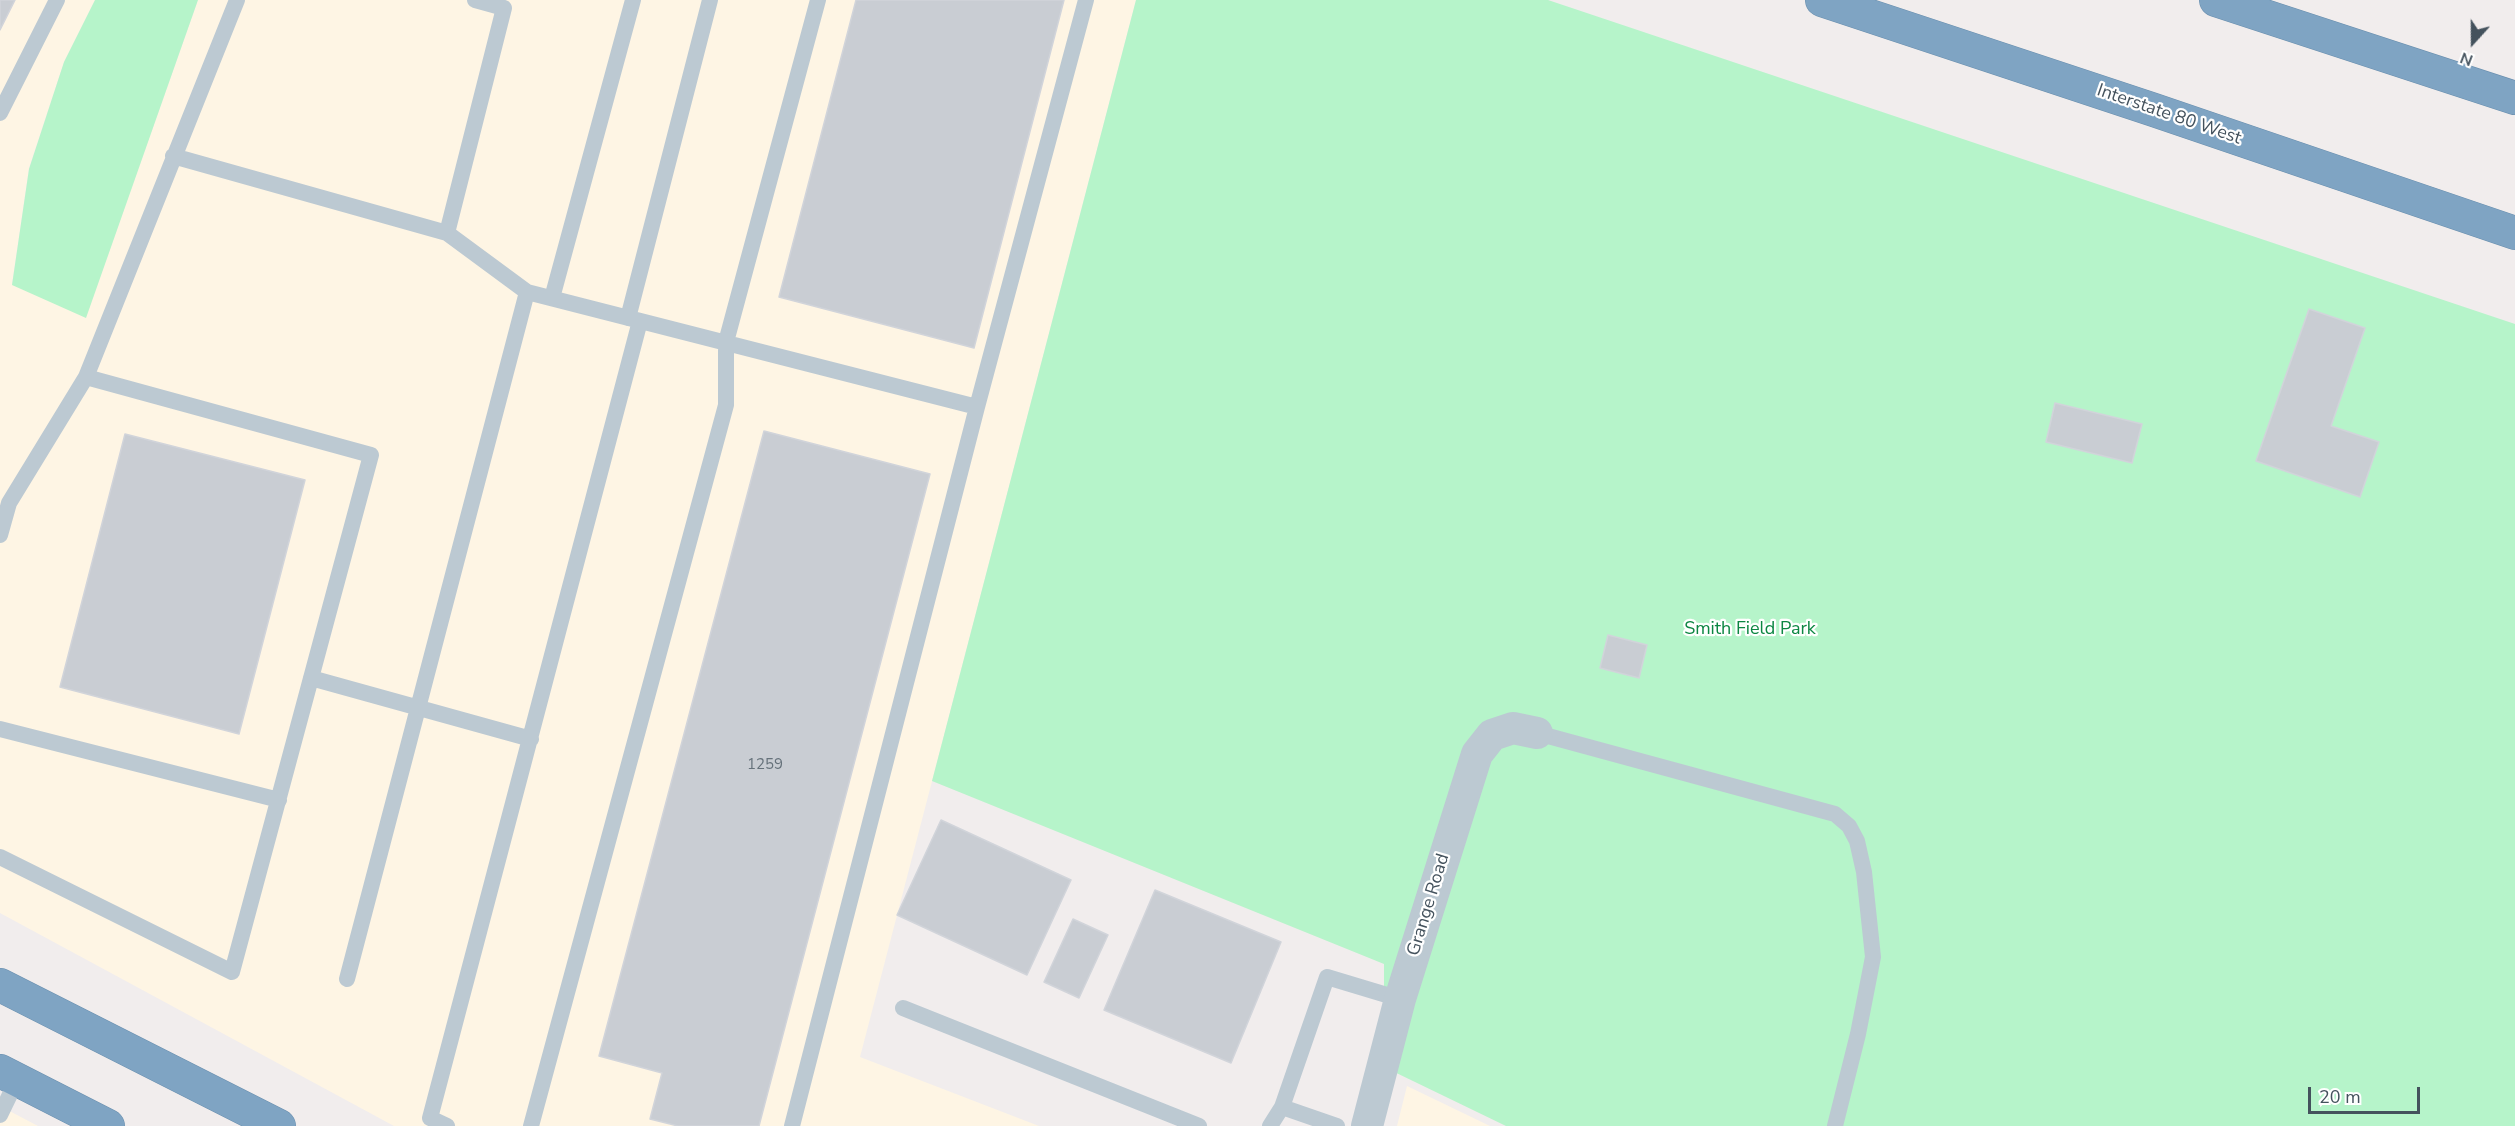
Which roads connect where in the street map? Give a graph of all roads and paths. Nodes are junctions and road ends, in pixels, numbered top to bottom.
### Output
1 (57, 0) edge
2 (237, 0) edge
3 (475, 0) edge
4 (633, 0) edge
5 (710, 0) edge
6 (818, 0) edge
7 (1086, 0) edge
8 (1822, 0) edge
9 (2216, 0) edge
10 (2515, 98) edge
11 (0, 113) edge
12 (173, 156) junction
13 (2515, 232) edge
14 (447, 233) junction
15 (527, 292) junction
16 (552, 298) junction
17 (634, 319) junction
18 (726, 342) junction
19 (86, 377) junction
20 (977, 407) junction
21 (0, 535) edge
22 (311, 678) junction
23 (418, 708) junction
24 (0, 729) edge
25 (1537, 733) joint
26 (531, 739) junction
27 (279, 800) junction
28 (0, 856) edge
29 (347, 979) dead end
30 (0, 985) edge
31 (1400, 999) junction
32 (903, 1008) dead end
33 (9, 1076) edge
34 (1282, 1107) junction
35 (0, 1115) edge
36 (108, 1126) edge
37 (279, 1126) edge
38 (447, 1126) edge
39 (531, 1126) edge
40 (792, 1126) edge
41 (1199, 1126) edge
42 (1270, 1126) edge
43 (1337, 1126) edge
44 (1367, 1126) edge
45 (1835, 1126) edge

1 - 11 lane
2 - 12 lane
3 - 14 lane
4 - 16 lane
5 - 17 lane
6 - 18 lane
7 - 20 lane
8 - 13 highway, Interstate 80 West
9 - 10 highway
12 - 14 lane
12 - 19 lane
14 - 15 lane
15 - 16 lane
15 - 23 lane
16 - 17 lane
17 - 18 lane
17 - 26 lane
18 - 20 lane
18 - 39 lane
19 - 21 lane
19 - 22 lane
20 - 40 lane
22 - 23 lane
22 - 27 lane
23 - 26 lane
23 - 29 lane
24 - 27 lane
25 - 31 street, Grange Road
25 - 45 lane
26 - 38 lane
27 - 28 lane
30 - 37 highway
31 - 34 lane
31 - 44 street, Grange Road
32 - 41 lane
33 - 35 lane
33 - 36 highway
34 - 42 lane
34 - 43 lane

